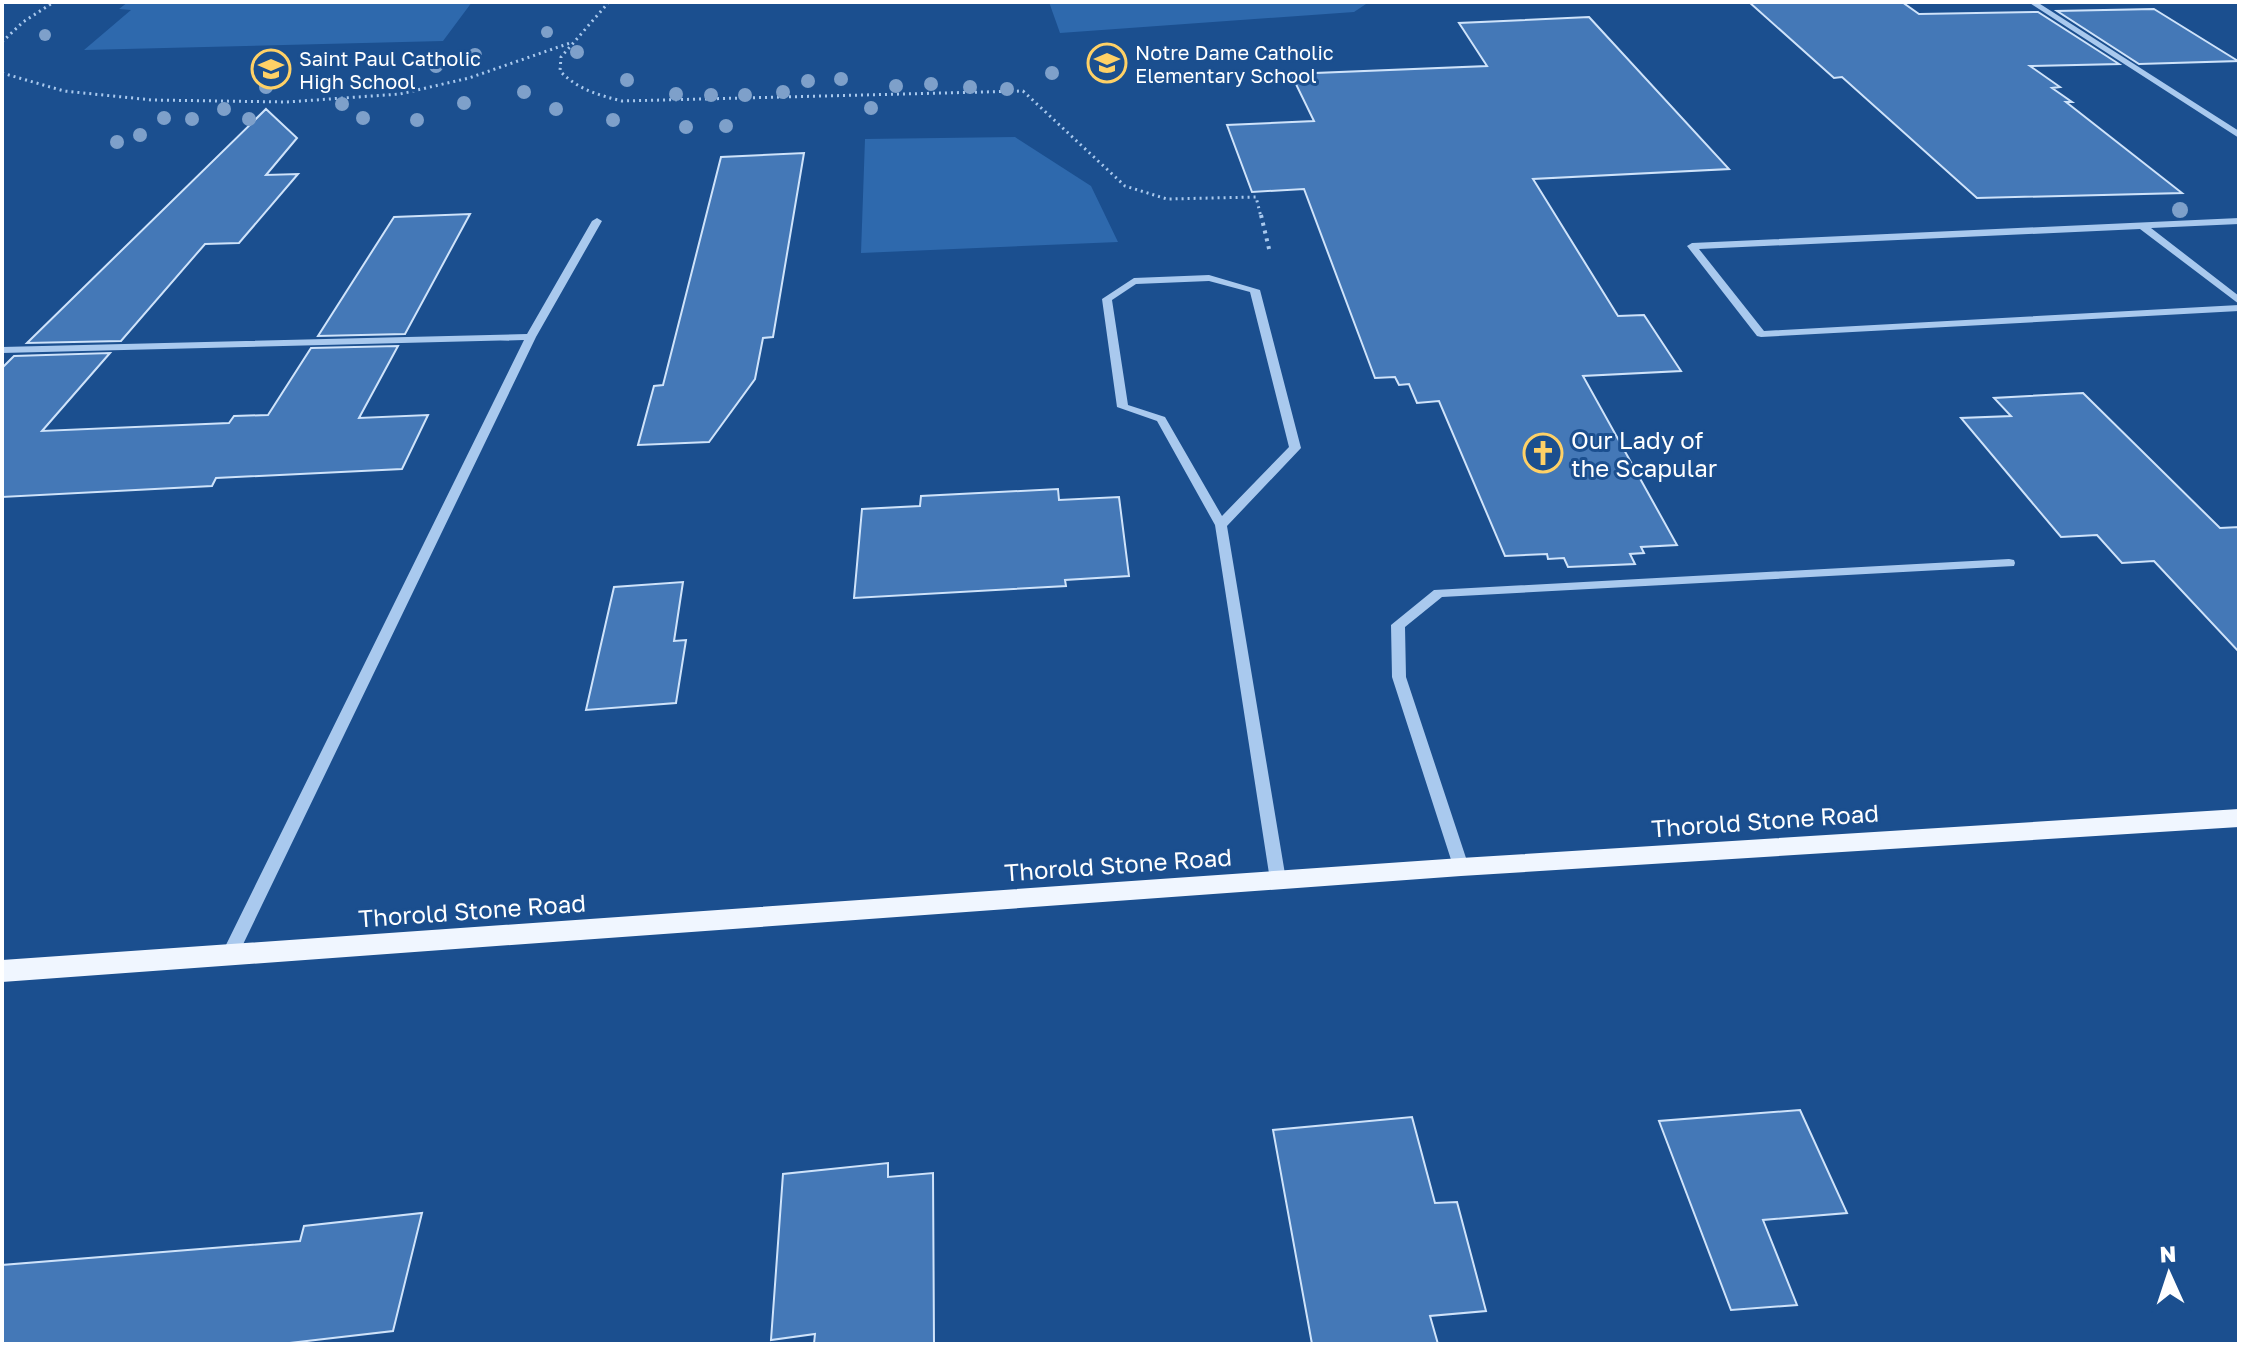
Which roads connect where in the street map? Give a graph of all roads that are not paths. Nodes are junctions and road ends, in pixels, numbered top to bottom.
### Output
1 (2032, 2) edge
2 (2239, 135) edge
3 (597, 221) dead end
4 (2239, 221) edge
5 (2142, 226) junction
6 (2239, 301) edge
7 (2239, 308) edge
8 (531, 337) junction
9 (2, 350) edge
10 (1221, 525) junction
11 (2009, 563) dead end
12 (2239, 818) edge
13 (1461, 867) junction
14 (1278, 880) junction
15 (229, 956) junction
16 (2, 971) edge

1 - 2 street
3 - 8 street
4 - 5 street
5 - 6 street
5 - 7 street
8 - 9 street
8 - 15 street
10 - 10 street
10 - 14 street
11 - 13 street
12 - 13 main road, Thorold Stone Road
13 - 14 main road, Thorold Stone Road
14 - 15 main road, Thorold Stone Road
15 - 16 main road, Thorold Stone Road

